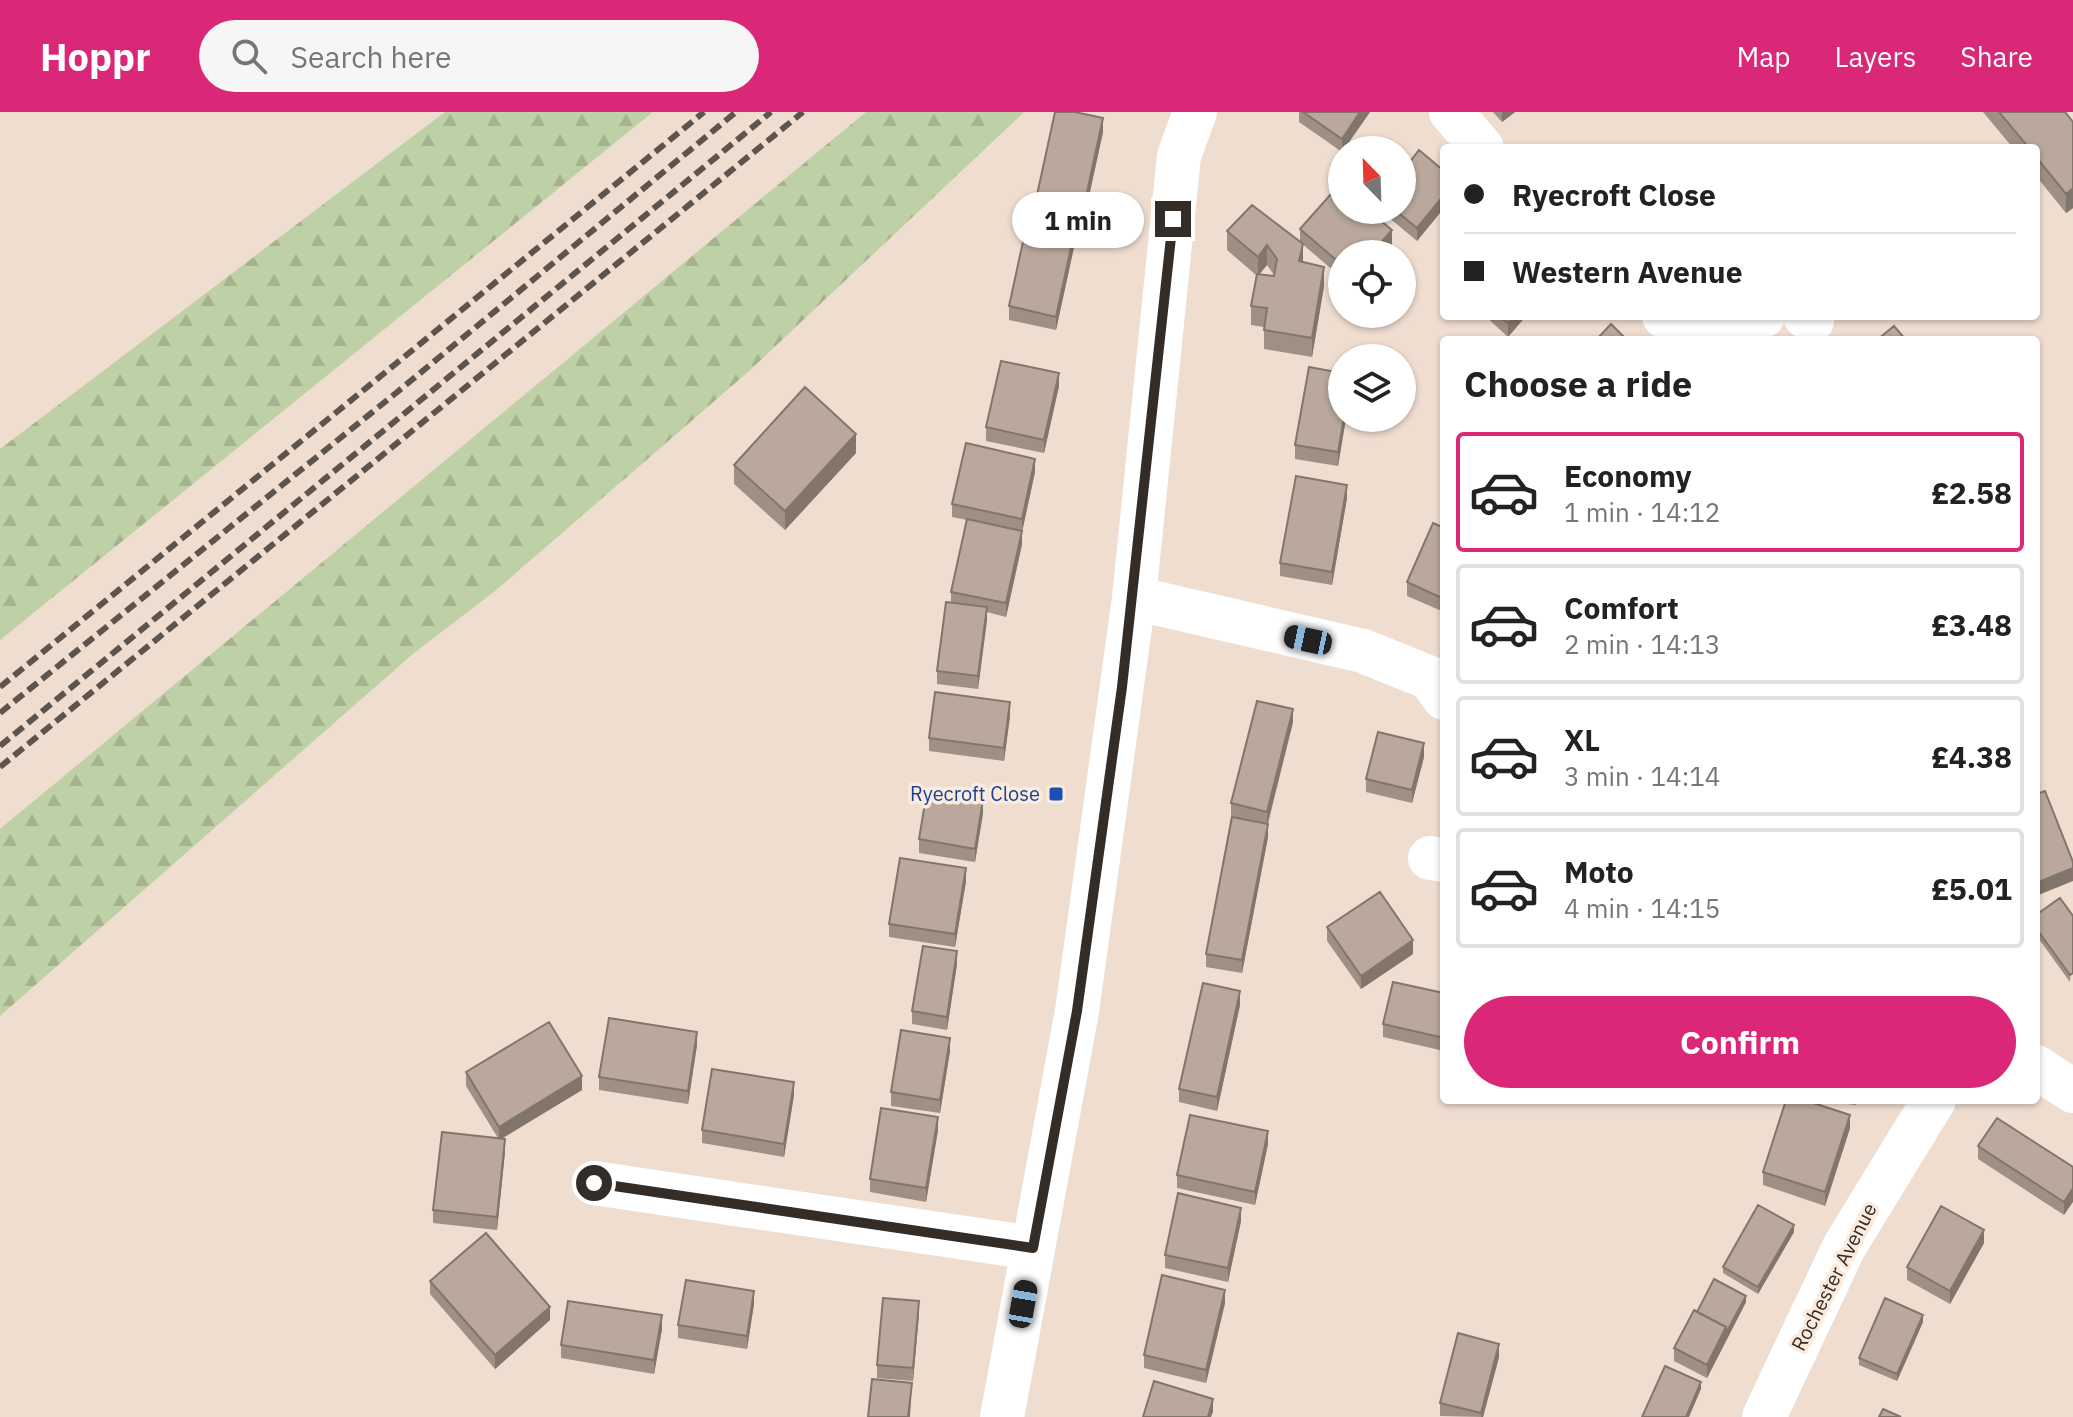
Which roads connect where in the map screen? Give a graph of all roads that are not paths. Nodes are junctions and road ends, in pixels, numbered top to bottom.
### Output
1 (1195, 112) edge
2 (1451, 112) edge
3 (1479, 144) edge
4 (1670, 320) edge
5 (1742, 320) edge
6 (1692, 336) edge
7 (1718, 336) edge
8 (1134, 598) junction
9 (1440, 692) edge
10 (2040, 1070) edge
11 (2073, 1091) edge
12 (1932, 1104) edge
13 (594, 1183) dead end
14 (1033, 1248) junction
15 (1002, 1417) edge
16 (1764, 1417) edge

1 - 8 street
2 - 3 street
4 - 6 street
5 - 7 street
8 - 9 street
8 - 14 street
10 - 11 street
12 - 16 street, Rochester Avenue
13 - 14 street
14 - 15 street

